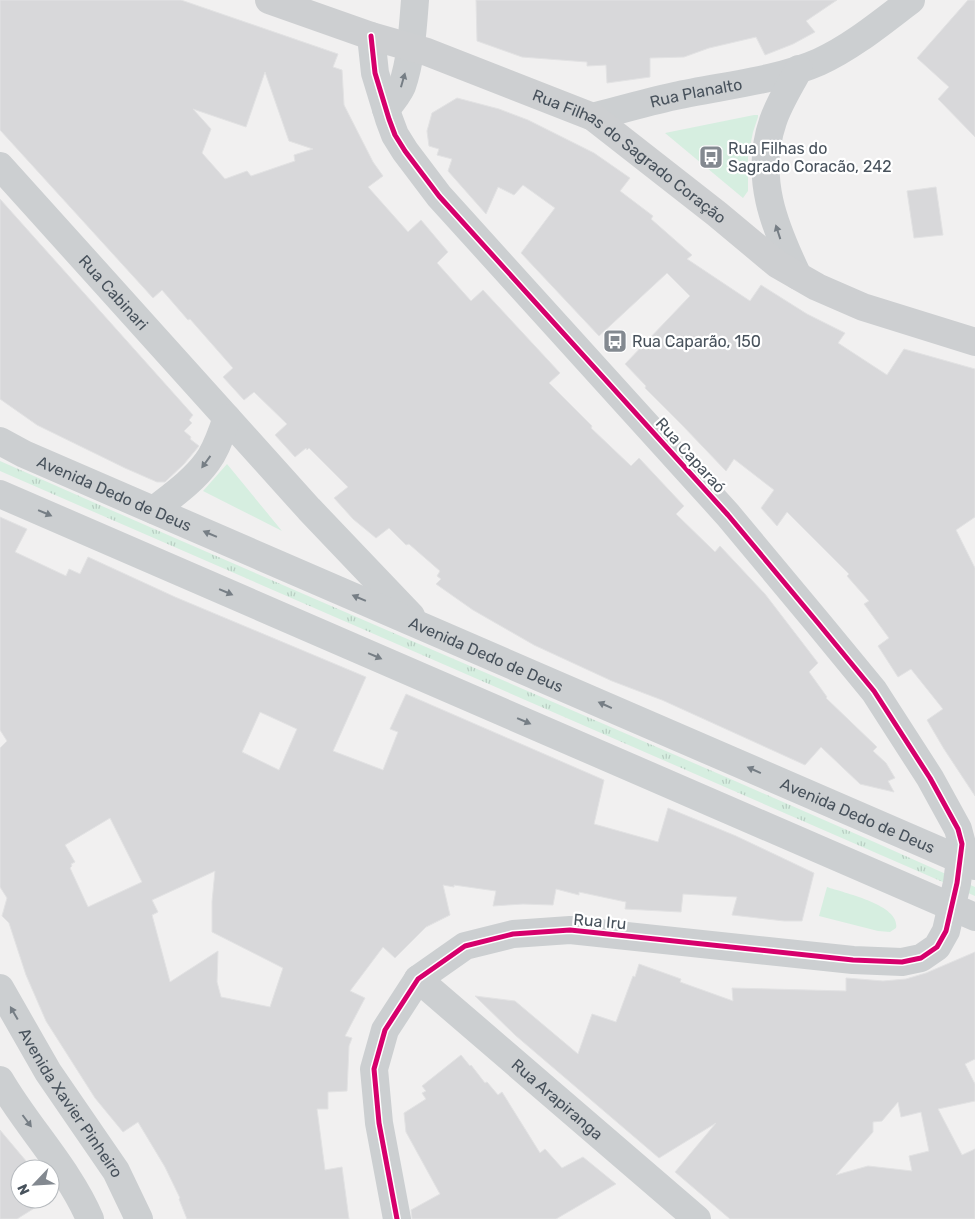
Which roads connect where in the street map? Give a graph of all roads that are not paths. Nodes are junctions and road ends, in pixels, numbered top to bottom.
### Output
1 (269, 0) edge
2 (415, 0) edge
3 (911, 0) edge
4 (371, 36) junction
5 (410, 47) junction
6 (800, 69) junction
7 (386, 109) junction
8 (593, 117) junction
9 (0, 166) edge
10 (798, 276) junction
11 (975, 342) edge
12 (227, 418) junction
13 (0, 441) edge
14 (0, 494) edge
15 (154, 510) junction
16 (419, 624) junction
17 (968, 863) edge
18 (964, 912) edge
19 (418, 979) junction
20 (0, 988) edge
21 (0, 1080) edge
22 (90, 1219) edge
23 (139, 1219) edge
24 (397, 1219) edge
25 (697, 1219) edge

1 - 4 street, Rua Filhas do Sagrado Coração
2 - 5 street
3 - 6 street, Rua Planalto
4 - 5 street, Rua Filhas do Sagrado Coração
4 - 7 street, Rua Caparaó
7 -> 5 street
5 - 8 street, Rua Filhas do Sagrado Coração
6 - 8 street, Rua Planalto
10 -> 6 street
7 - 17 street, Rua Caparaó
8 - 10 street, Rua Filhas do Sagrado Coração
9 - 12 street, Rua Cabinari
10 - 11 street, Rua Filhas do Sagrado Coração
12 -> 15 street
12 - 16 street, Rua Cabinari
13 - 15 street, Avenida Dedo de Deus
14 -> 18 street
16 -> 15 street, Avenida Dedo de Deus
17 -> 16 street, Avenida Dedo de Deus
17 - 18 street, Rua Caparaó
18 - 19 street, Rua Iru
19 - 24 street, Rua Iru
19 - 25 street, Rua Arapiranga
23 -> 20 street, Avenida Xavier Pinheiro
21 -> 22 street

